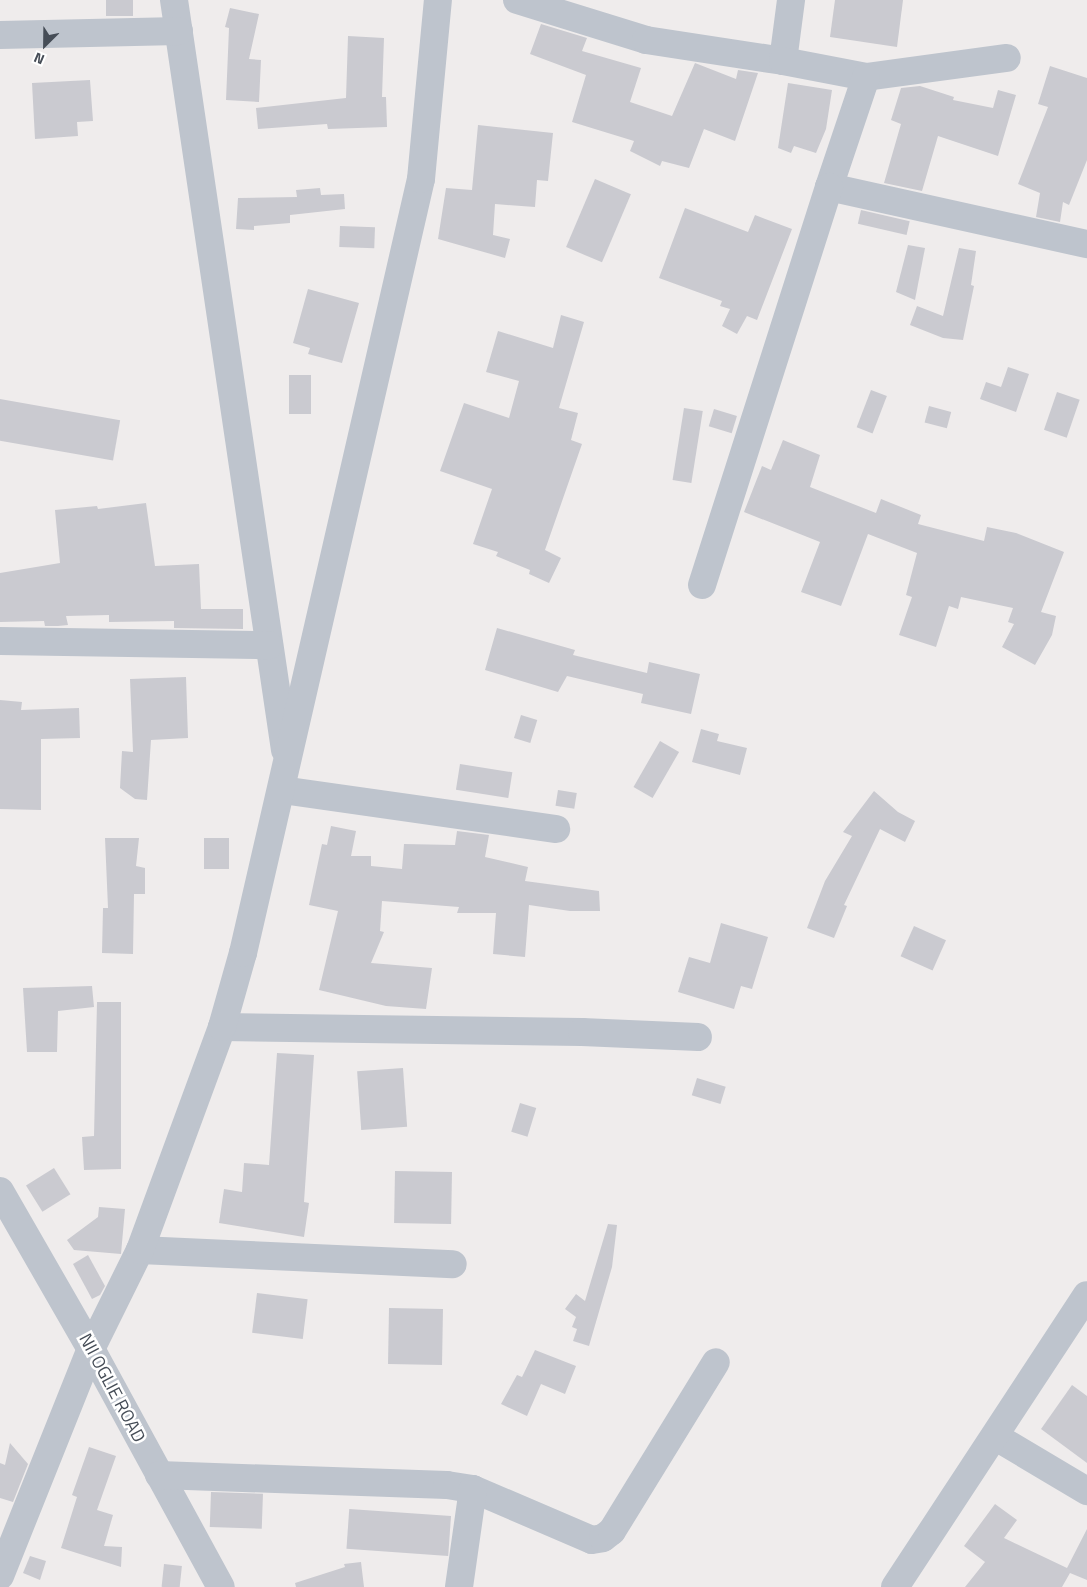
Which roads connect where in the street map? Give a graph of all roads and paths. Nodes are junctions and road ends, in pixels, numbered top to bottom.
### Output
1 (174, 0) edge
2 (438, 0) edge
3 (517, 0) edge
4 (792, 0) edge
5 (179, 31) junction
6 (0, 35) edge
7 (1007, 58) dead end
8 (783, 62) junction
9 (866, 77) junction
10 (829, 187) junction
11 (1087, 244) edge
12 (702, 585) dead end
13 (0, 641) edge
14 (269, 645) junction
15 (284, 778) junction
16 (556, 828) dead end
17 (222, 1027) junction
18 (698, 1037) dead end
19 (0, 1191) edge
20 (140, 1250) junction
21 (453, 1264) dead end
22 (1087, 1295) edge
23 (92, 1349) junction
24 (716, 1362) dead end
25 (996, 1437) junction
26 (159, 1475) junction
27 (473, 1489) junction
28 (1087, 1491) edge
29 (0, 1576) edge
30 (221, 1587) edge
31 (458, 1587) edge
32 (895, 1587) edge

1 - 5 street
2 - 15 street
3 - 8 street
4 - 8 street
5 - 6 street
5 - 14 street
7 - 9 street
8 - 9 street
9 - 10 street
10 - 11 street
10 - 12 street
13 - 14 street
14 - 15 street
15 - 16 street
15 - 17 street
17 - 18 street
17 - 20 street
19 - 23 street, NII OGLIE ROAD
20 - 21 street
20 - 23 street
22 - 25 street
23 - 26 street, NII OGLIE ROAD
23 - 29 street
24 - 27 street
25 - 28 street
25 - 32 street
26 - 27 street
26 - 30 street, NII OGLIE ROAD
27 - 31 street

